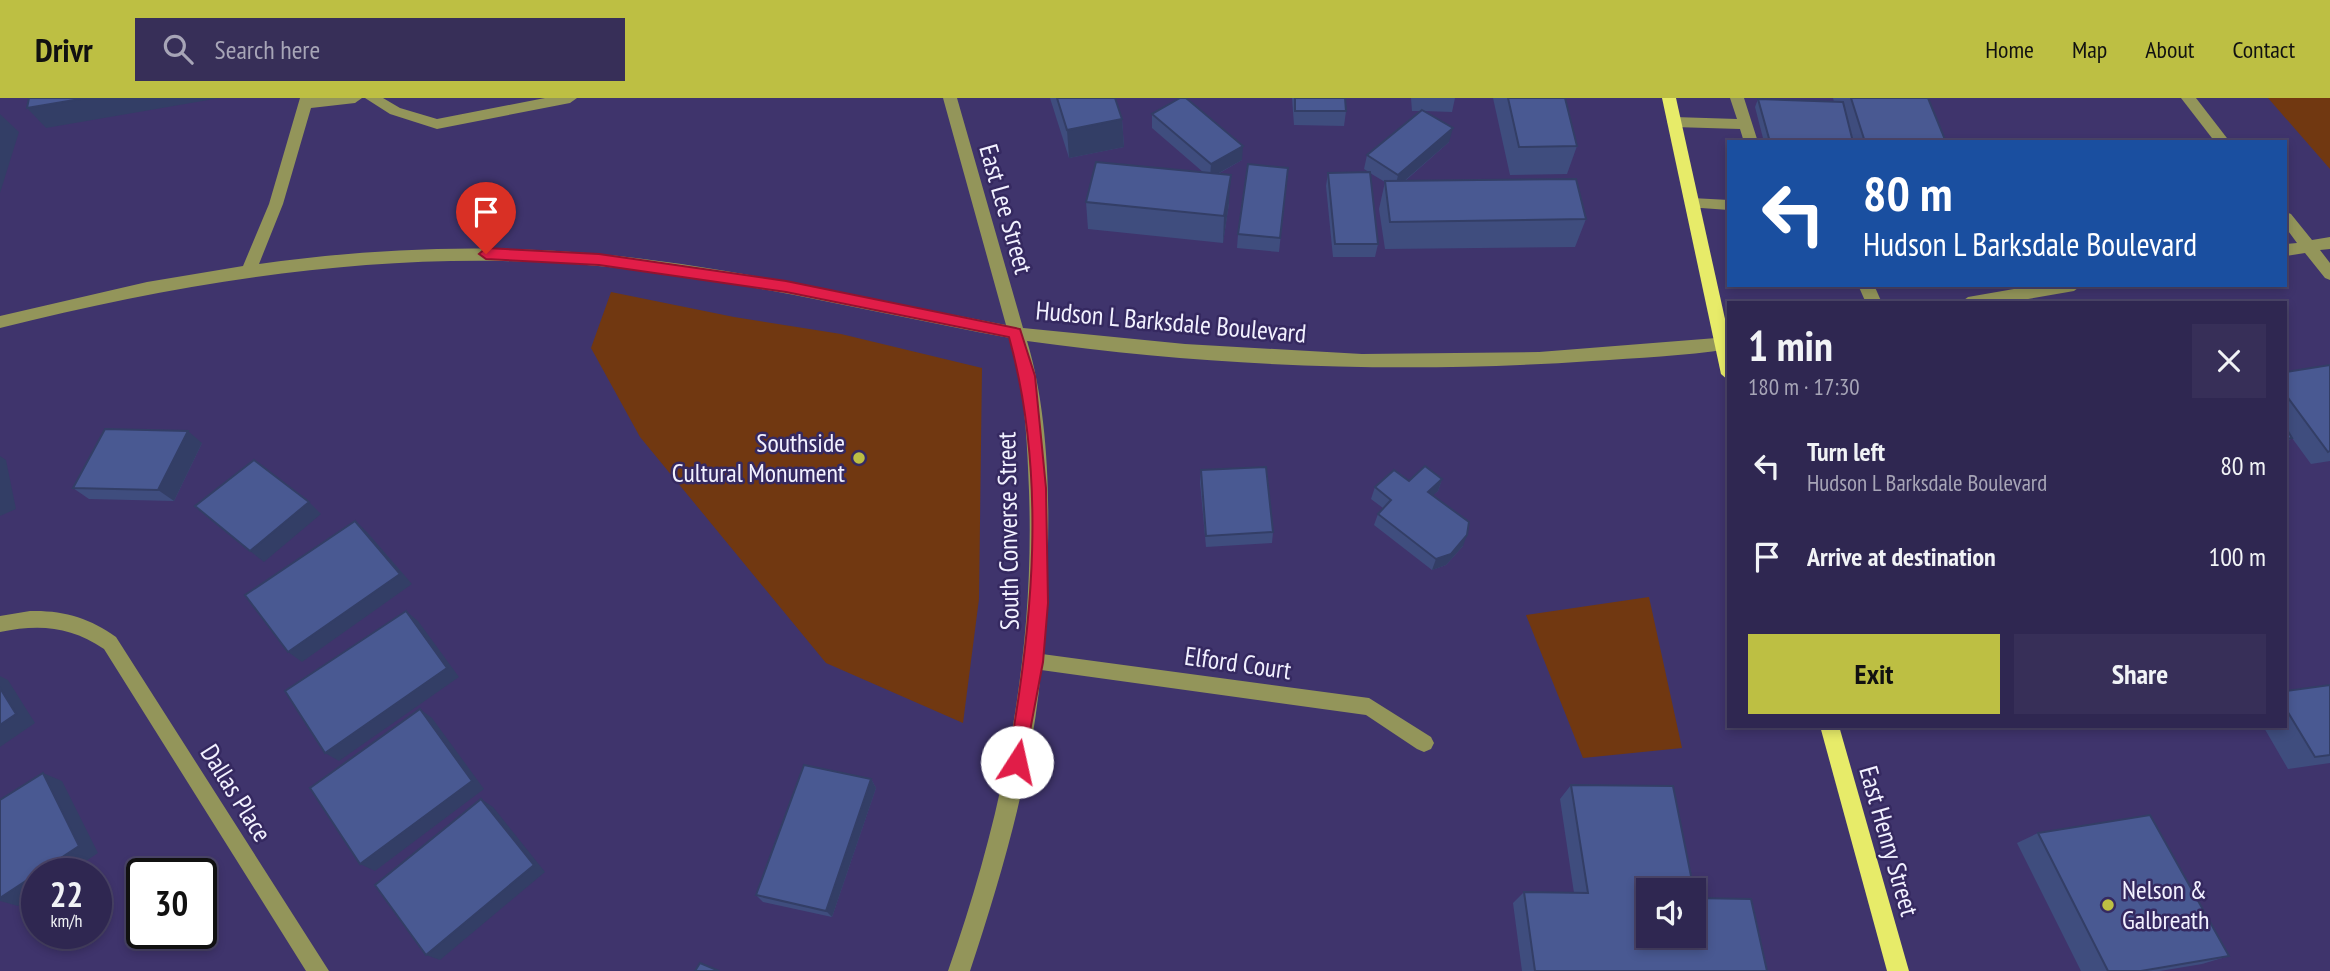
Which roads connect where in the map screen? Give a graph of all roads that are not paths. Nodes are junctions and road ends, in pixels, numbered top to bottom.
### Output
1 (355, 98) edge
2 (372, 98) edge
3 (570, 98) edge
4 (950, 98) edge
5 (1669, 98) edge
6 (1737, 98) edge
7 (2188, 98) edge
8 (306, 101) edge
9 (1674, 122) junction
10 (1746, 124) junction
11 (1750, 140) edge
12 (2221, 140) edge
13 (1692, 203) junction
14 (1727, 205) edge
15 (2287, 219) edge
16 (2330, 243) edge
17 (2308, 246) junction
18 (2287, 250) edge
19 (250, 268) junction
20 (2330, 274) edge
21 (2062, 287) edge
22 (1981, 301) edge
23 (0, 322) edge
24 (1015, 333) junction
25 (1725, 344) edge
26 (0, 624) edge
27 (1034, 662) junction
28 (1830, 728) edge
29 (1424, 743) dead end
30 (318, 971) edge
31 (959, 971) edge
32 (1898, 971) edge

1 - 8 street
2 - 3 street
4 - 24 street, East Lee Street
5 - 9 main road
6 - 10 street
7 - 12 street
8 - 19 street
9 - 10 street
9 - 13 main road
10 - 11 street
13 - 14 street
13 - 25 main road
15 - 17 street
16 - 17 street
17 - 18 street
17 - 20 street
19 - 23 street, Hudson L Barksdale Boulevard
19 - 24 street, Hudson L Barksdale Boulevard
21 - 22 street
24 - 25 street, Hudson L Barksdale Boulevard
24 - 27 street, South Converse Street
26 - 30 street, Dallas Place
27 - 29 street, Elford Court
27 - 31 street, South Converse Street
28 - 32 main road, East Henry Street

